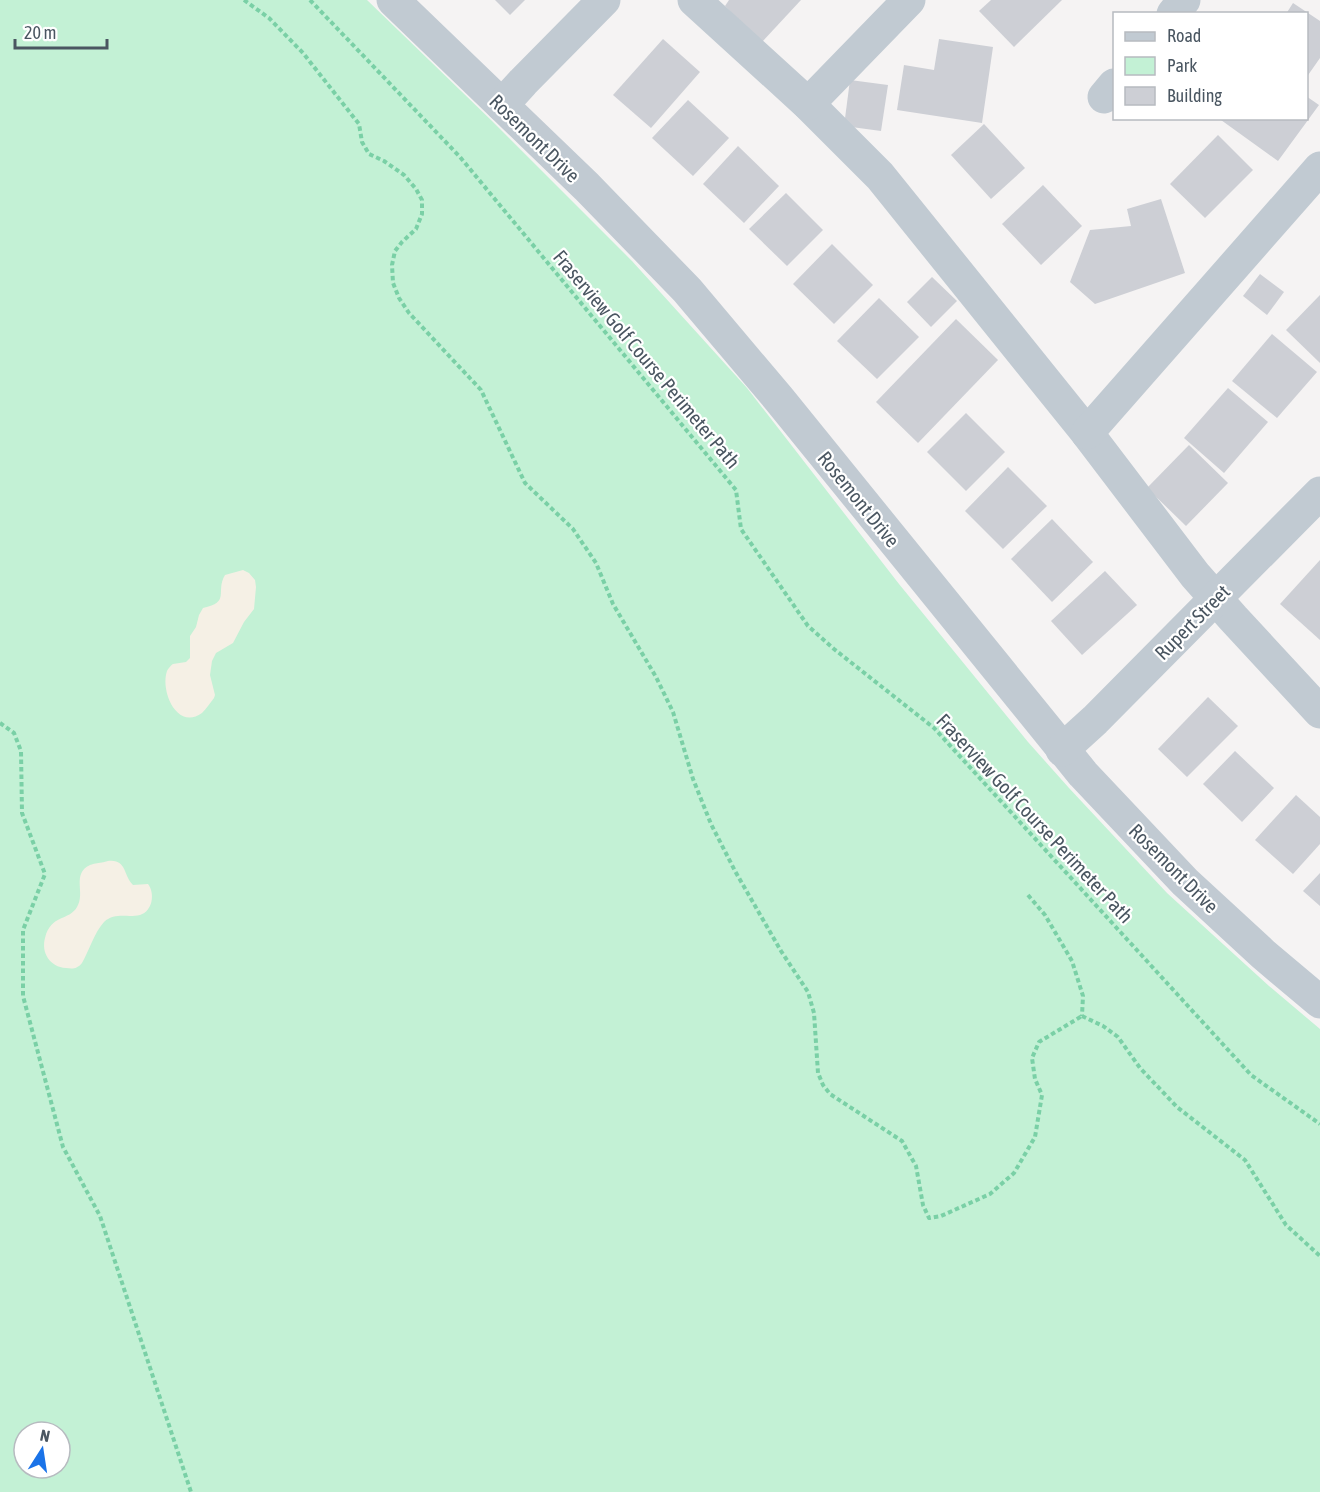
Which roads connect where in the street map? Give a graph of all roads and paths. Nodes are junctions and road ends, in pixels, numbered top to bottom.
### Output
1 (244, 0) edge
2 (310, 0) edge
3 (393, 0) edge
4 (604, 0) edge
5 (694, 0) edge
6 (909, 0) edge
7 (1184, 0) edge
8 (1175, 12) edge
9 (808, 104) junction
10 (502, 105) junction
11 (1320, 168) edge
12 (1087, 433) junction
13 (1320, 493) edge
14 (1215, 598) junction
15 (1320, 712) edge
16 (0, 723) edge
17 (1062, 750) junction
18 (1028, 895) dead end
19 (1320, 1002) edge
20 (1082, 1016) junction
21 (1320, 1124) edge
22 (1320, 1256) edge
23 (191, 1492) edge

1 - 20 path
2 - 21 path, Fraserview Golf Course Perimeter Path
3 - 10 street, Rosemont Drive
4 - 10 street
5 - 9 street
6 - 9 street
7 - 8 street
9 - 12 street
10 - 17 street, Rosemont Drive
11 - 12 street
12 - 14 street
13 - 14 street, Rupert Street
14 - 15 street
14 - 17 street, Rupert Street
16 - 23 path
17 - 19 street, Rosemont Drive
18 - 20 path
20 - 22 path

